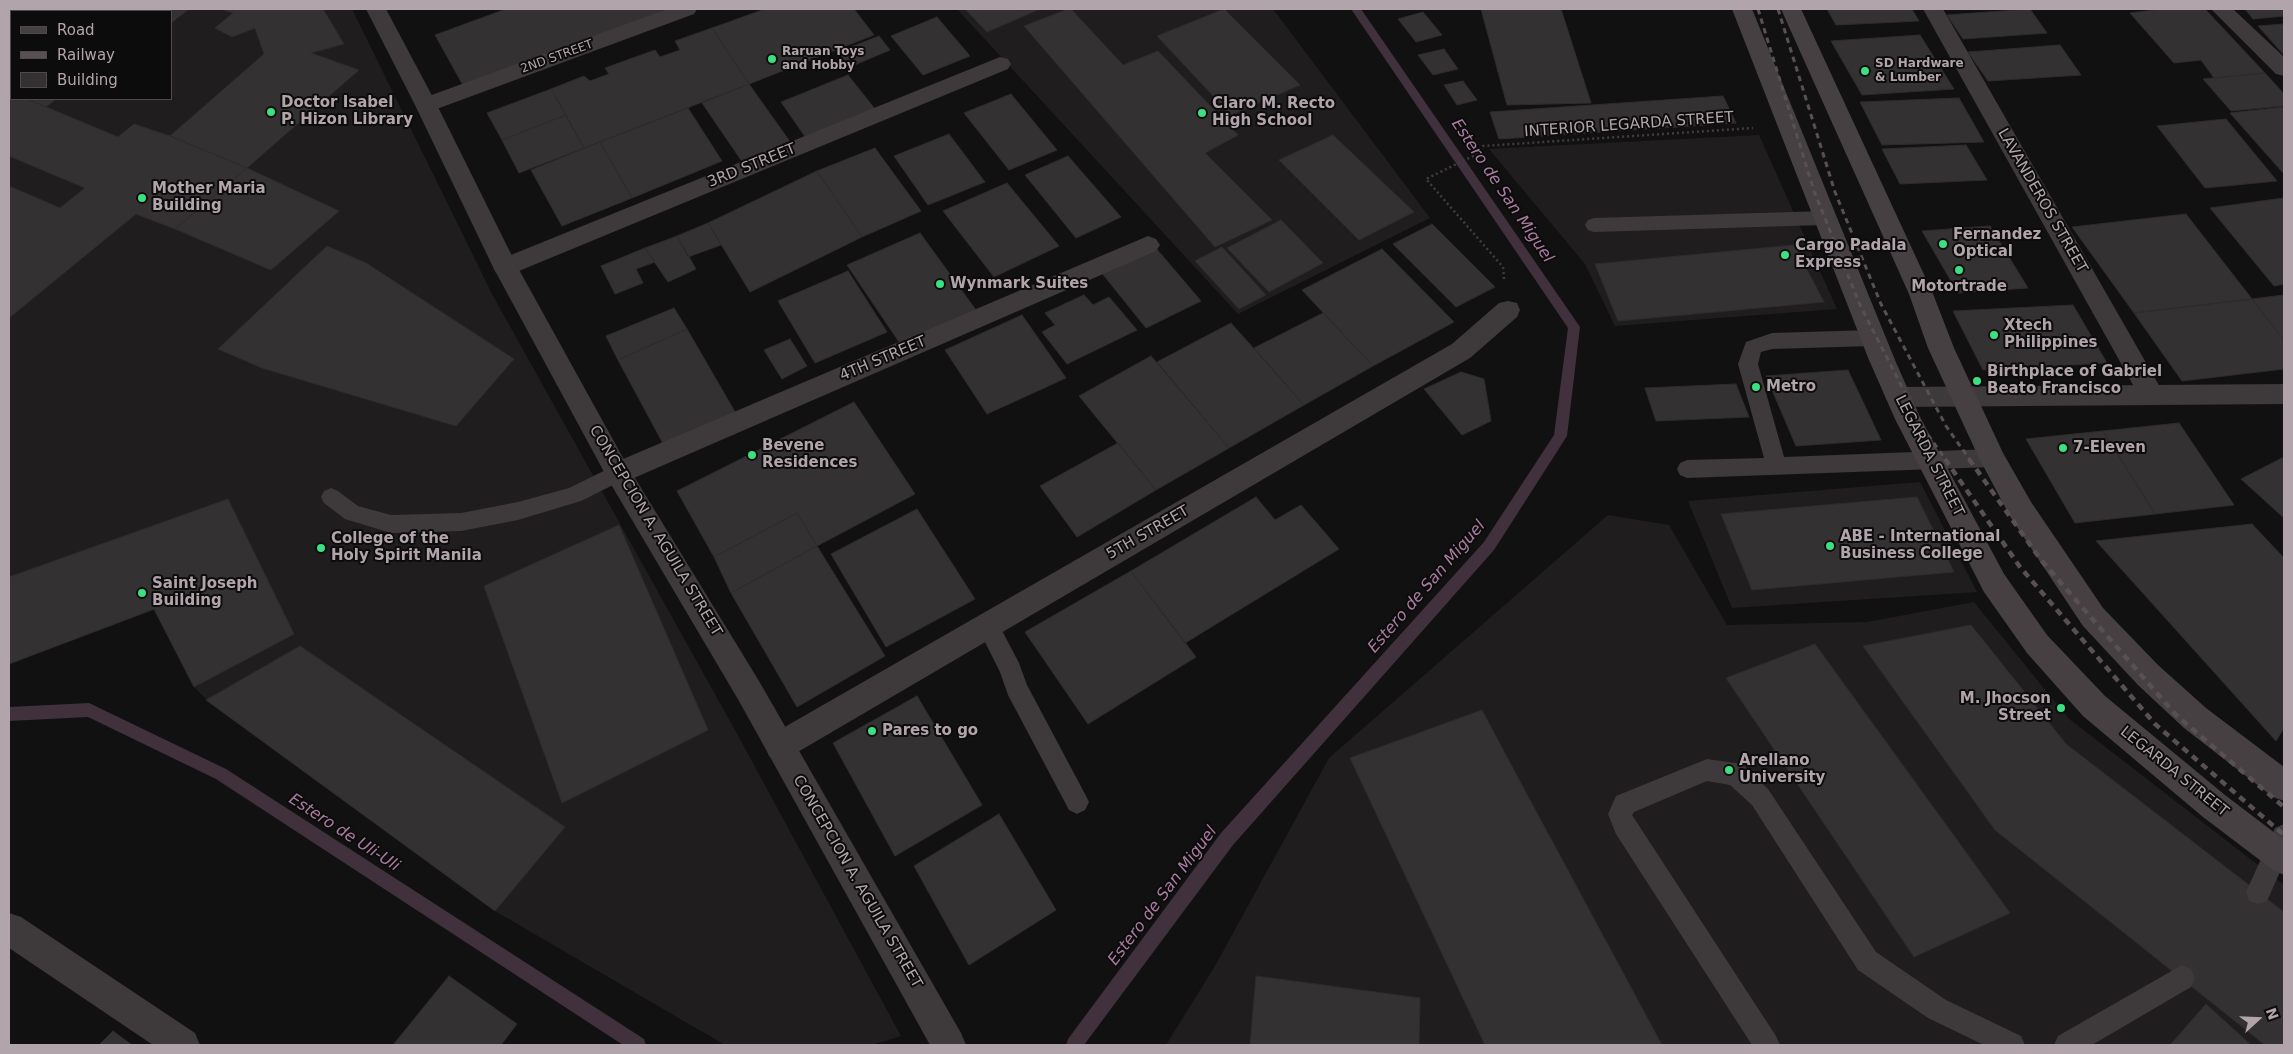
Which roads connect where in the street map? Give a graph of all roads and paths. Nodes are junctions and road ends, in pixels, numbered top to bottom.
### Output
1 (376, 9) edge
2 (687, 9) edge
3 (1742, 9) edge
4 (1791, 9) edge
5 (1933, 9) edge
6 (2221, 9) edge
7 (1000, 64) dead end
8 (2284, 69) edge
9 (426, 105) junction
10 (1789, 126) junction
11 (1824, 218) junction
12 (1594, 225) dead end
13 (1148, 245) dead end
14 (505, 267) junction
15 (1508, 310) joint
16 (1872, 338) junction
17 (2151, 394) junction
18 (2284, 394) edge
19 (1964, 395) junction
20 (1898, 397) junction
21 (1992, 458) junction
22 (1929, 460) junction
23 (1776, 465) junction
24 (1687, 469) dead end
25 (618, 473) junction
26 (331, 497) dead end
27 (988, 626) junction
28 (780, 746) junction
29 (2284, 786) edge
30 (1078, 802) dead end
31 (2281, 849) edge
32 (2258, 892) dead end
33 (9, 929) edge
34 (2182, 978) dead end
35 (183, 1045) edge
36 (949, 1045) edge
37 (1767, 1045) edge
38 (2012, 1045) edge
39 (2066, 1045) edge

1 - 9 street, CONCEPCION A. AGUILA STREET
2 - 9 street, 2ND STREET
3 - 10 main road, LEGARDA STREET
4 - 19 main road
5 - 17 street, LAVANDEROS STREET
6 - 8 street
7 - 14 street, 3RD STREET
9 - 14 street, CONCEPCION A. AGUILA STREET
10 - 11 main road, LEGARDA STREET
10 - 15 path, INTERIOR LEGARDA STREET
11 - 12 lane
11 - 16 main road, LEGARDA STREET
13 - 25 street, 4TH STREET
14 - 25 street, CONCEPCION A. AGUILA STREET
15 - 27 street, 5TH STREET
16 - 20 main road, LEGARDA STREET
16 - 23 lane
17 - 18 street
17 - 19 street
19 - 20 street
19 - 21 main road
20 - 22 main road, LEGARDA STREET
21 - 22 lane
21 - 29 main road
22 - 23 lane
22 - 31 main road, LEGARDA STREET
23 - 24 lane
25 - 26 lane
25 - 28 street, CONCEPCION A. AGUILA STREET
27 - 28 street, 5TH STREET
27 - 30 lane
28 - 36 street, CONCEPCION A. AGUILA STREET
31 - 32 lane
33 - 35 street
34 - 39 lane
37 - 38 lane

